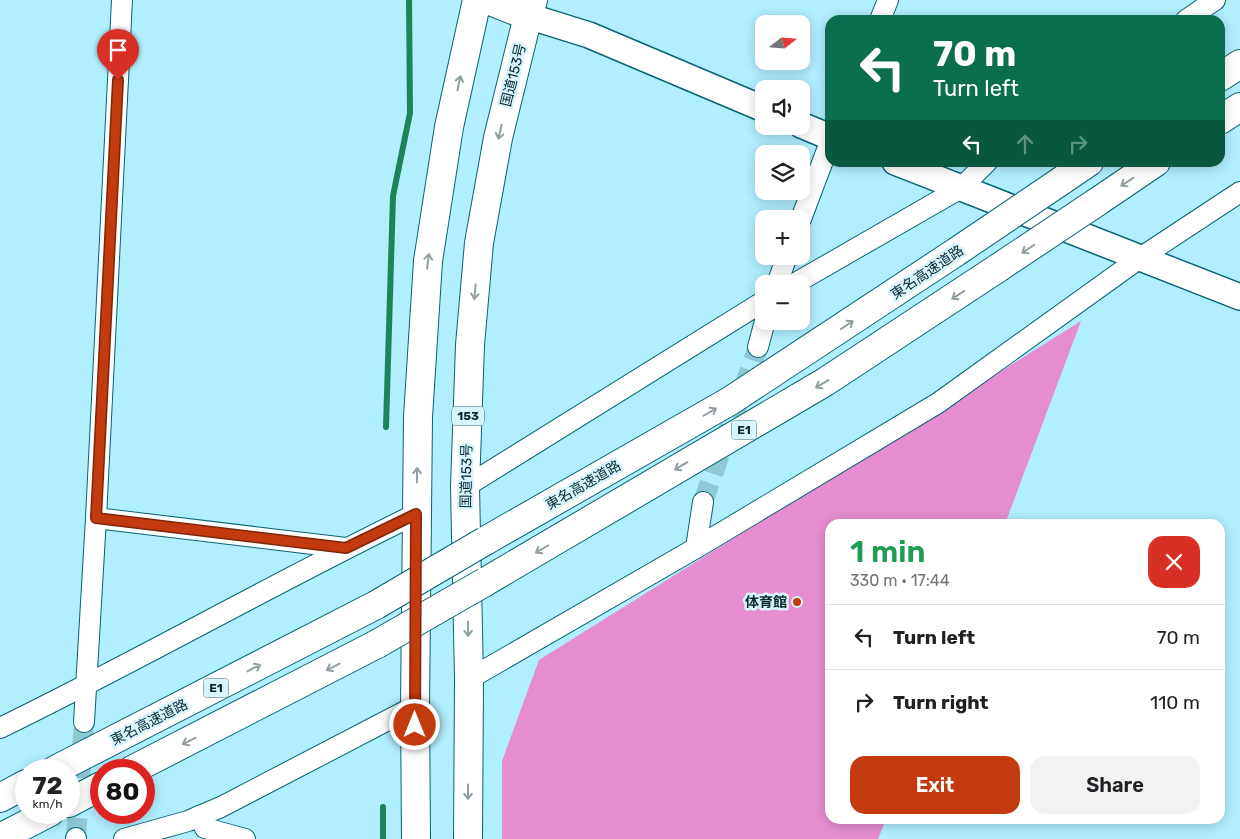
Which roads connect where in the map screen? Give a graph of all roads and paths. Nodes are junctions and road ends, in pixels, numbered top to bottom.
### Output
1 (122, 0) edge
2 (477, 0) edge
3 (488, 0) edge
4 (888, 0) edge
5 (1215, 0) edge
6 (531, 8) edge
7 (882, 15) edge
8 (1193, 15) edge
9 (1240, 64) edge
10 (1225, 74) edge
11 (755, 105) edge
12 (1240, 107) edge
13 (1225, 117) edge
14 (810, 129) edge
15 (825, 135) edge
16 (825, 155) edge
17 (908, 167) edge
18 (982, 167) edge
19 (1082, 167) edge
20 (1149, 167) edge
21 (961, 188) junction
22 (1240, 192) edge
23 (804, 210) edge
24 (1140, 258) junction
25 (810, 275) edge
26 (1240, 297) edge
27 (755, 307) edge
28 (763, 330) edge
29 (758, 347) tunnel mouth
30 (465, 487) junction
31 (703, 502) tunnel mouth
32 (416, 514) junction
33 (96, 518) junction
34 (346, 548) junction
35 (696, 548) junction
36 (468, 679) junction
37 (87, 686) junction
38 (415, 706) junction
39 (84, 722) tunnel mouth
40 (0, 728) edge
41 (76, 759) edge
42 (153, 759) edge
43 (15, 790) edge
44 (0, 798) edge
45 (199, 816) junction
46 (27, 824) edge
47 (0, 838) edge
48 (124, 839) edge
49 (245, 839) edge
50 (416, 839) edge
51 (468, 839) edge

1 - 33 street
32 -> 2 main road
3 - 6 main road
4 - 7 street
5 - 8 street
6 - 11 street
6 -> 30 main road, 国道153号 / 153
9 - 10 main road
12 - 13 main road
14 - 15 street
16 - 23 street
17 - 21 street
18 - 21 street
41 -> 19 main road, 東名高速道路 / E1, bridge
20 -> 42 main road, E1, bridge
21 - 24 street
21 - 25 street
22 - 24 street
24 - 26 street
24 - 35 street
27 - 30 street
28 - 29 street
30 -> 36 main road, 国道153号 / 153
31 - 35 street
32 - 34 street
32 - 38 main road
33 - 34 street
33 - 37 street
34 - 37 street
35 - 36 street
36 -> 51 main road, 国道153号 / 153
37 - 39 street
37 - 40 street
38 - 45 street
38 - 50 main road
43 - 44 main road
45 - 48 street
45 - 49 street
46 - 47 main road

